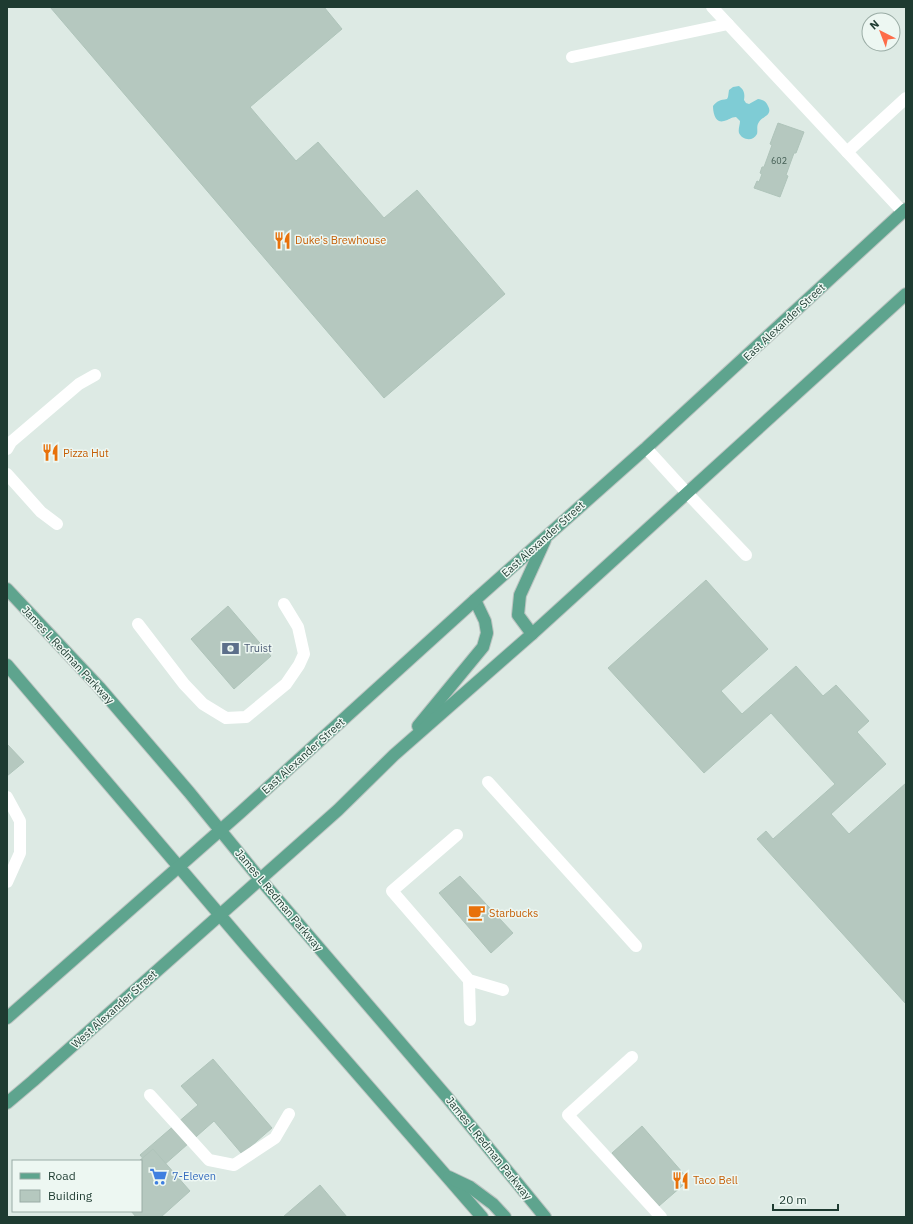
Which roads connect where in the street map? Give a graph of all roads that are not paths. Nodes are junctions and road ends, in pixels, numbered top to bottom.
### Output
1 (712, 7) edge
2 (728, 24) junction
3 (572, 57) dead end
4 (906, 98) edge
5 (847, 152) junction
6 (905, 213) edge
7 (906, 294) edge
8 (95, 375) dead end
9 (646, 448) junction
10 (7, 449) edge
11 (7, 474) edge
12 (686, 493) junction
13 (57, 524) dead end
14 (546, 537) junction
15 (746, 555) dead end
16 (7, 590) edge
17 (475, 600) junction
18 (13, 602) edge
19 (284, 604) dead end
20 (138, 624) dead end
21 (532, 634) junction
22 (7, 665) edge
23 (394, 755) junction
24 (488, 782) dead end
25 (7, 797) edge
26 (220, 830) junction
27 (457, 835) dead end
28 (179, 867) junction
29 (260, 879) junction
30 (7, 882) edge
31 (220, 915) junction
32 (636, 946) dead end
33 (469, 980) junction
34 (503, 990) dead end
35 (7, 1018) edge
36 (470, 1020) dead end
37 (632, 1056) dead end
38 (150, 1095) dead end
39 (7, 1103) edge
40 (289, 1114) dead end
41 (446, 1176) junction
42 (482, 1217) edge
43 (505, 1217) edge
44 (545, 1217) edge
45 (661, 1217) edge

1 - 2 street
2 - 3 street
2 - 5 street
4 - 5 street
5 - 6 street
6 - 9 main road, East Alexander Street
7 - 12 main road
8 - 10 street
9 - 12 street
9 - 14 main road, East Alexander Street
11 - 13 street
12 - 15 street
12 - 21 main road
14 - 17 main road, East Alexander Street
14 - 21 main road
16 - 18 main road, James L Redman Parkway
17 - 23 main road
17 - 26 main road, East Alexander Street
18 - 26 main road, James L Redman Parkway
19 - 20 street
21 - 23 main road
22 - 28 main road
23 - 29 main road
24 - 32 street
25 - 30 street
26 - 28 main road, East Alexander Street
26 - 29 main road, James L Redman Parkway
27 - 33 street
28 - 31 main road
28 - 35 main road
29 - 31 main road
29 - 44 main road, James L Redman Parkway
31 - 39 main road, West Alexander Street
31 - 41 main road
33 - 34 street
33 - 36 street
37 - 45 street
38 - 40 street
41 - 42 main road
41 - 43 main road

